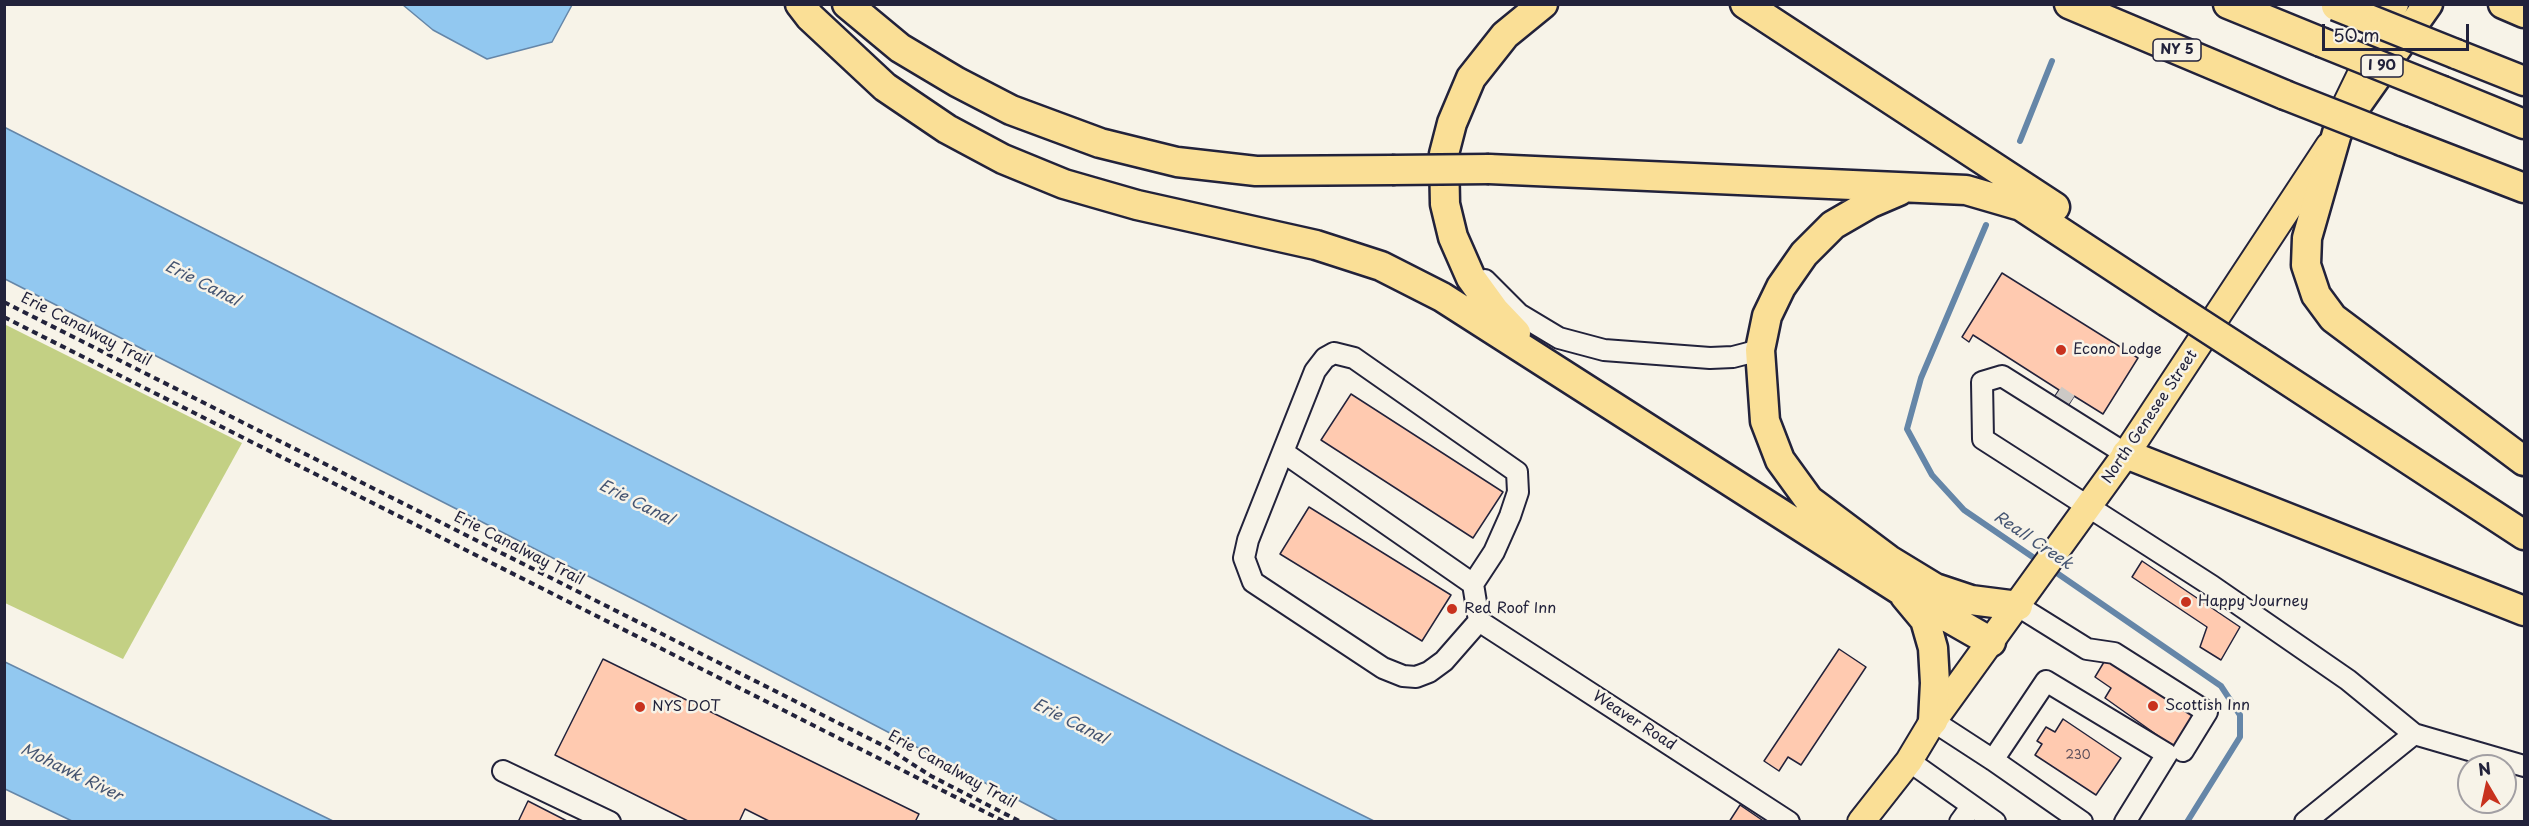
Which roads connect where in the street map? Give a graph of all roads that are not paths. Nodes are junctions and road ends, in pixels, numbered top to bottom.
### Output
1 (800, 4) edge
2 (847, 4) edge
3 (1543, 4) edge
4 (1745, 4) edge
5 (2069, 4) edge
6 (2228, 4) edge
7 (2395, 4) edge
8 (2428, 4) edge
9 (2503, 4) edge
10 (2335, 5) edge
11 (2524, 14) edge
12 (2524, 81) edge
13 (2524, 124) edge
14 (2337, 133) junction
15 (2319, 161) junction
16 (2524, 188) edge
17 (1904, 189) junction
18 (1452, 237) junction
19 (2171, 294) junction
20 (1760, 350) junction
21 (2260, 352) junction
22 (1547, 365) junction
23 (2027, 392) junction
24 (2098, 437) junction
25 (1282, 452) junction
26 (2126, 454) junction
27 (2524, 461) edge
28 (2088, 508) junction
29 (2524, 516) edge
30 (2524, 535) edge
31 (1473, 584) junction
32 (1900, 590) junction
33 (2026, 595) junction
34 (2524, 611) edge
35 (1479, 621) junction
36 (1991, 642) junction
37 (1933, 722) junction
38 (2414, 734) junction
39 (2183, 751) dead end
40 (1909, 760) junction
41 (1993, 760) junction
42 (2524, 766) edge
43 (503, 771) dead end
44 (1966, 814) edge
45 (610, 822) edge
46 (1790, 822) edge
47 (1862, 822) edge
48 (1995, 822) edge
49 (2082, 822) edge
50 (2125, 822) edge
51 (2305, 822) edge

1 - 22 highway
2 - 17 highway, bridge
3 - 18 highway
4 - 19 highway
5 - 16 highway, NY 5, bridge
6 - 13 highway, I 90, bridge
7 - 15 main road
8 - 14 highway, North Genesee Street
9 - 11 highway
10 - 12 highway, I 90, bridge
14 - 15 main road, North Genesee Street
14 - 27 highway
15 - 26 main road, North Genesee Street
17 - 19 highway
17 - 20 highway
18 - 20 street
18 - 22 highway
19 - 21 highway, bridge
20 - 33 highway
21 - 29 highway
21 - 30 highway
22 - 32 highway
23 - 24 street
23 - 24 street
23 - 28 street
24 - 26 street
25 - 31 street
25 - 31 street
25 - 35 street
26 - 28 main road, North Genesee Street
26 - 34 highway
28 - 33 main road, North Genesee Street
28 - 38 street
31 - 35 street
32 - 36 highway
32 - 37 highway
33 - 36 main road, North Genesee Street
33 - 39 street
35 - 46 street, Weaver Road
36 - 37 main road, North Genesee Street
37 - 40 main road, North Genesee Street
37 - 41 street
38 - 42 street
38 - 51 street
40 - 44 street
40 - 47 main road, North Genesee Street
41 - 49 street
41 - 50 street
43 - 45 street
44 - 48 street

